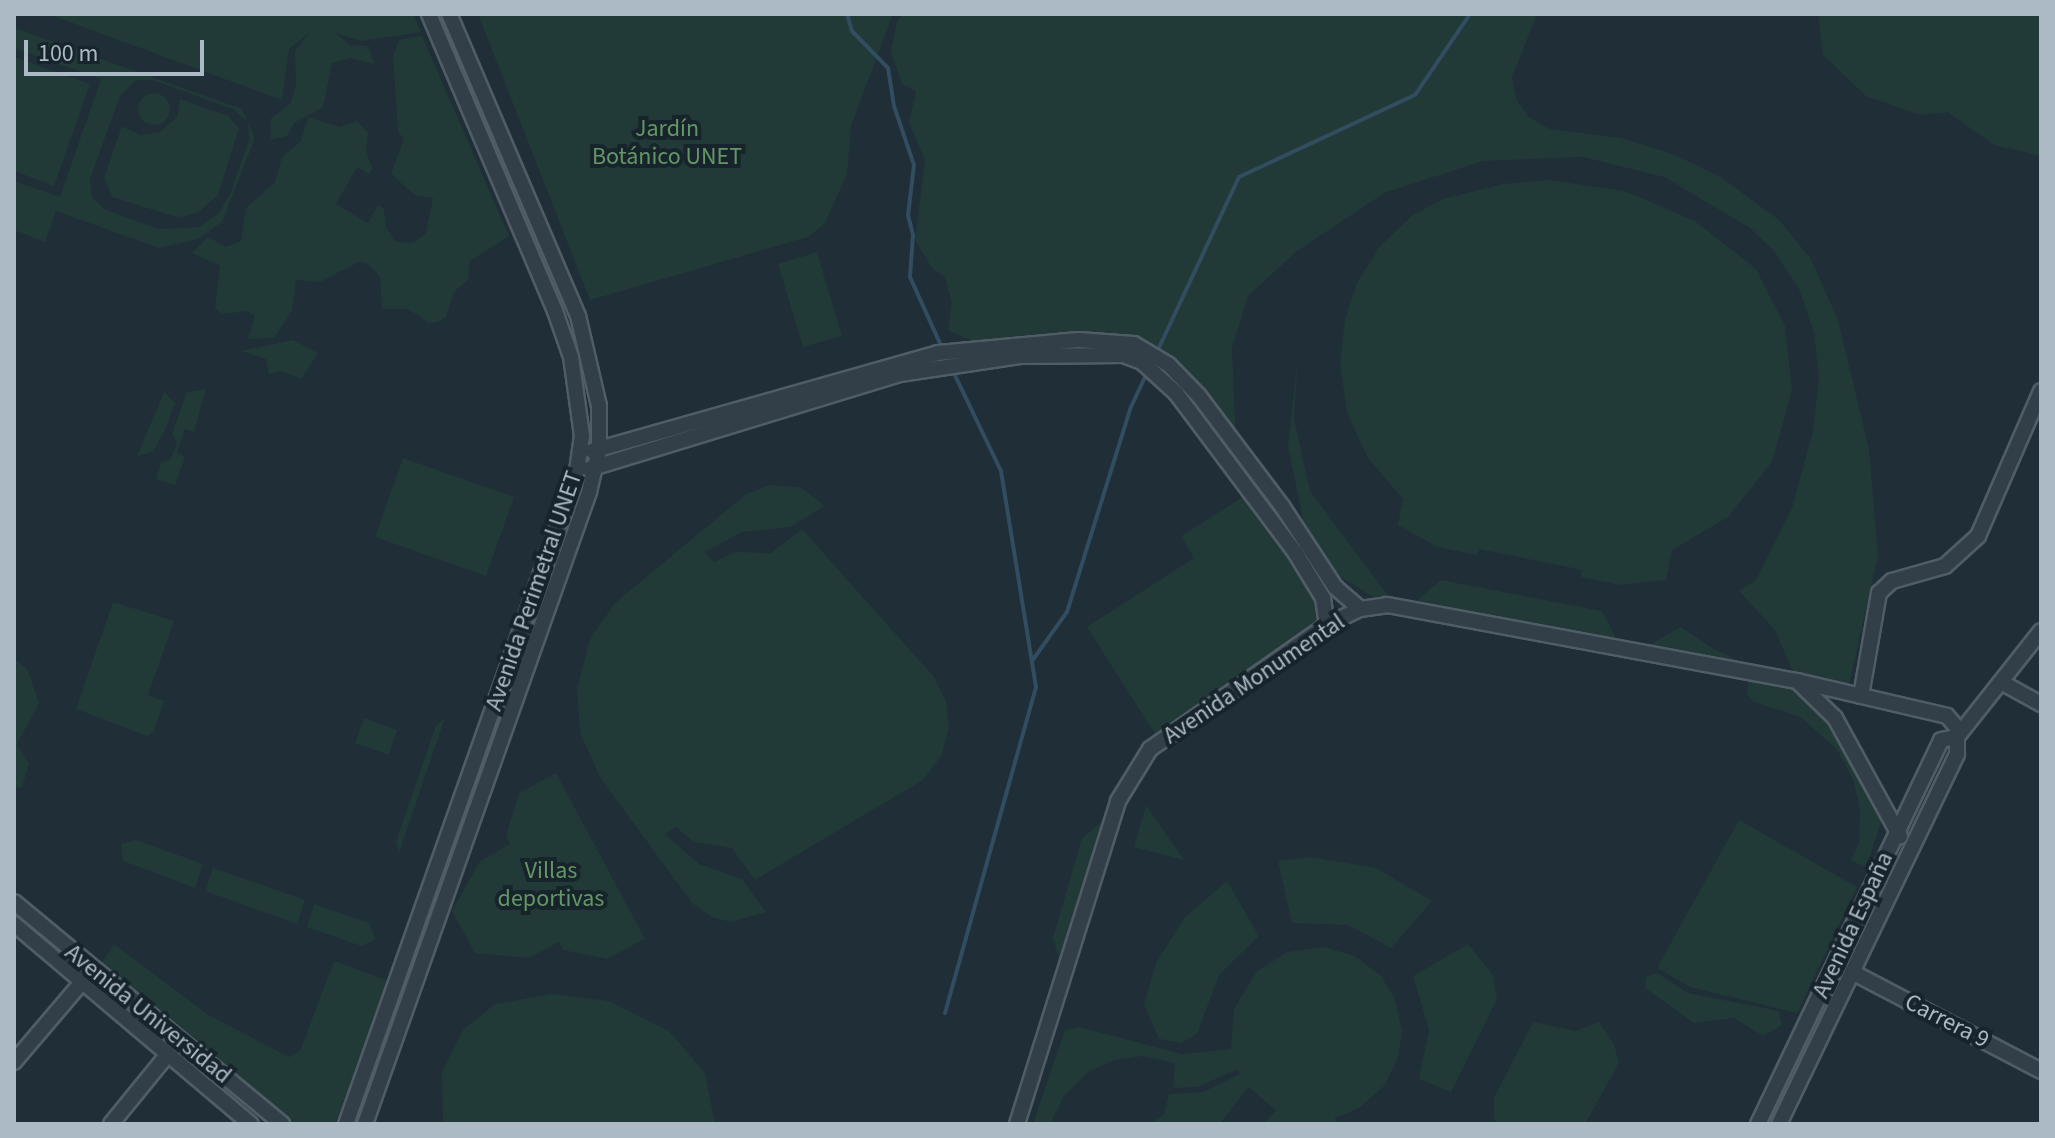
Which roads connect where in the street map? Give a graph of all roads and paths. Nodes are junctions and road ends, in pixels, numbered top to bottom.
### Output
1 (429, 14) edge
2 (449, 14) edge
3 (1145, 356) junction
4 (1159, 366) junction
5 (899, 368) junction
6 (2041, 391) edge
7 (599, 450) junction
8 (580, 454) junction
9 (596, 467) junction
10 (577, 471) junction
11 (1262, 481) junction
12 (1249, 491) junction
13 (1360, 609) junction
14 (1327, 625) junction
15 (2041, 631) edge
16 (1797, 681) junction
17 (2001, 682) junction
18 (1861, 696) junction
19 (2041, 704) edge
20 (1958, 734) junction
21 (1897, 830) junction
22 (1907, 850) junction
23 (14, 902) edge
24 (14, 924) edge
25 (412, 938) junction
26 (427, 943) junction
27 (403, 962) junction
28 (419, 967) junction
29 (1852, 972) junction
30 (82, 982) junction
31 (168, 1054) junction
32 (14, 1062) edge
33 (2041, 1071) edge
34 (111, 1124) edge
35 (251, 1124) edge
36 (282, 1124) edge
37 (346, 1124) edge
38 (365, 1124) edge
39 (1017, 1124) edge
40 (1758, 1124) edge
41 (1779, 1124) edge

1 - 8 street, Avenida Perimetral UNET
2 - 7 street
3 - 4 street
3 - 5 street
3 - 5 street
4 - 11 street
4 - 12 street
5 - 7 street
5 - 9 street
6 - 18 street
7 - 8 street
7 - 9 street
8 - 10 street, Avenida Perimetral UNET
9 - 10 street
9 - 26 street
10 - 25 street, Avenida Perimetral UNET
11 - 12 street
11 - 13 street
12 - 14 street
13 - 14 street, Avenida Monumental
13 - 16 street, Avenida Monumental
14 - 39 street, Avenida Monumental
15 - 17 street
16 - 18 street, Avenida Monumental
16 - 21 street
17 - 19 street
17 - 20 street
18 - 20 street, Avenida Monumental
20 - 21 street, Avenida España
20 - 22 street, Avenida España
21 - 22 street
21 - 40 street, Avenida España
22 - 29 street, Avenida España
23 - 36 street, Avenida Universidad
24 - 30 street, Avenida Universidad
25 - 26 street
25 - 27 street, Avenida Perimetral UNET
26 - 28 street
27 - 28 street
27 - 37 street, Avenida Perimetral UNET
28 - 38 street
29 - 33 street, Carrera 9
29 - 41 street, Avenida España
30 - 31 street, Avenida Universidad
30 - 32 street
31 - 34 street
31 - 35 street, Avenida Universidad

